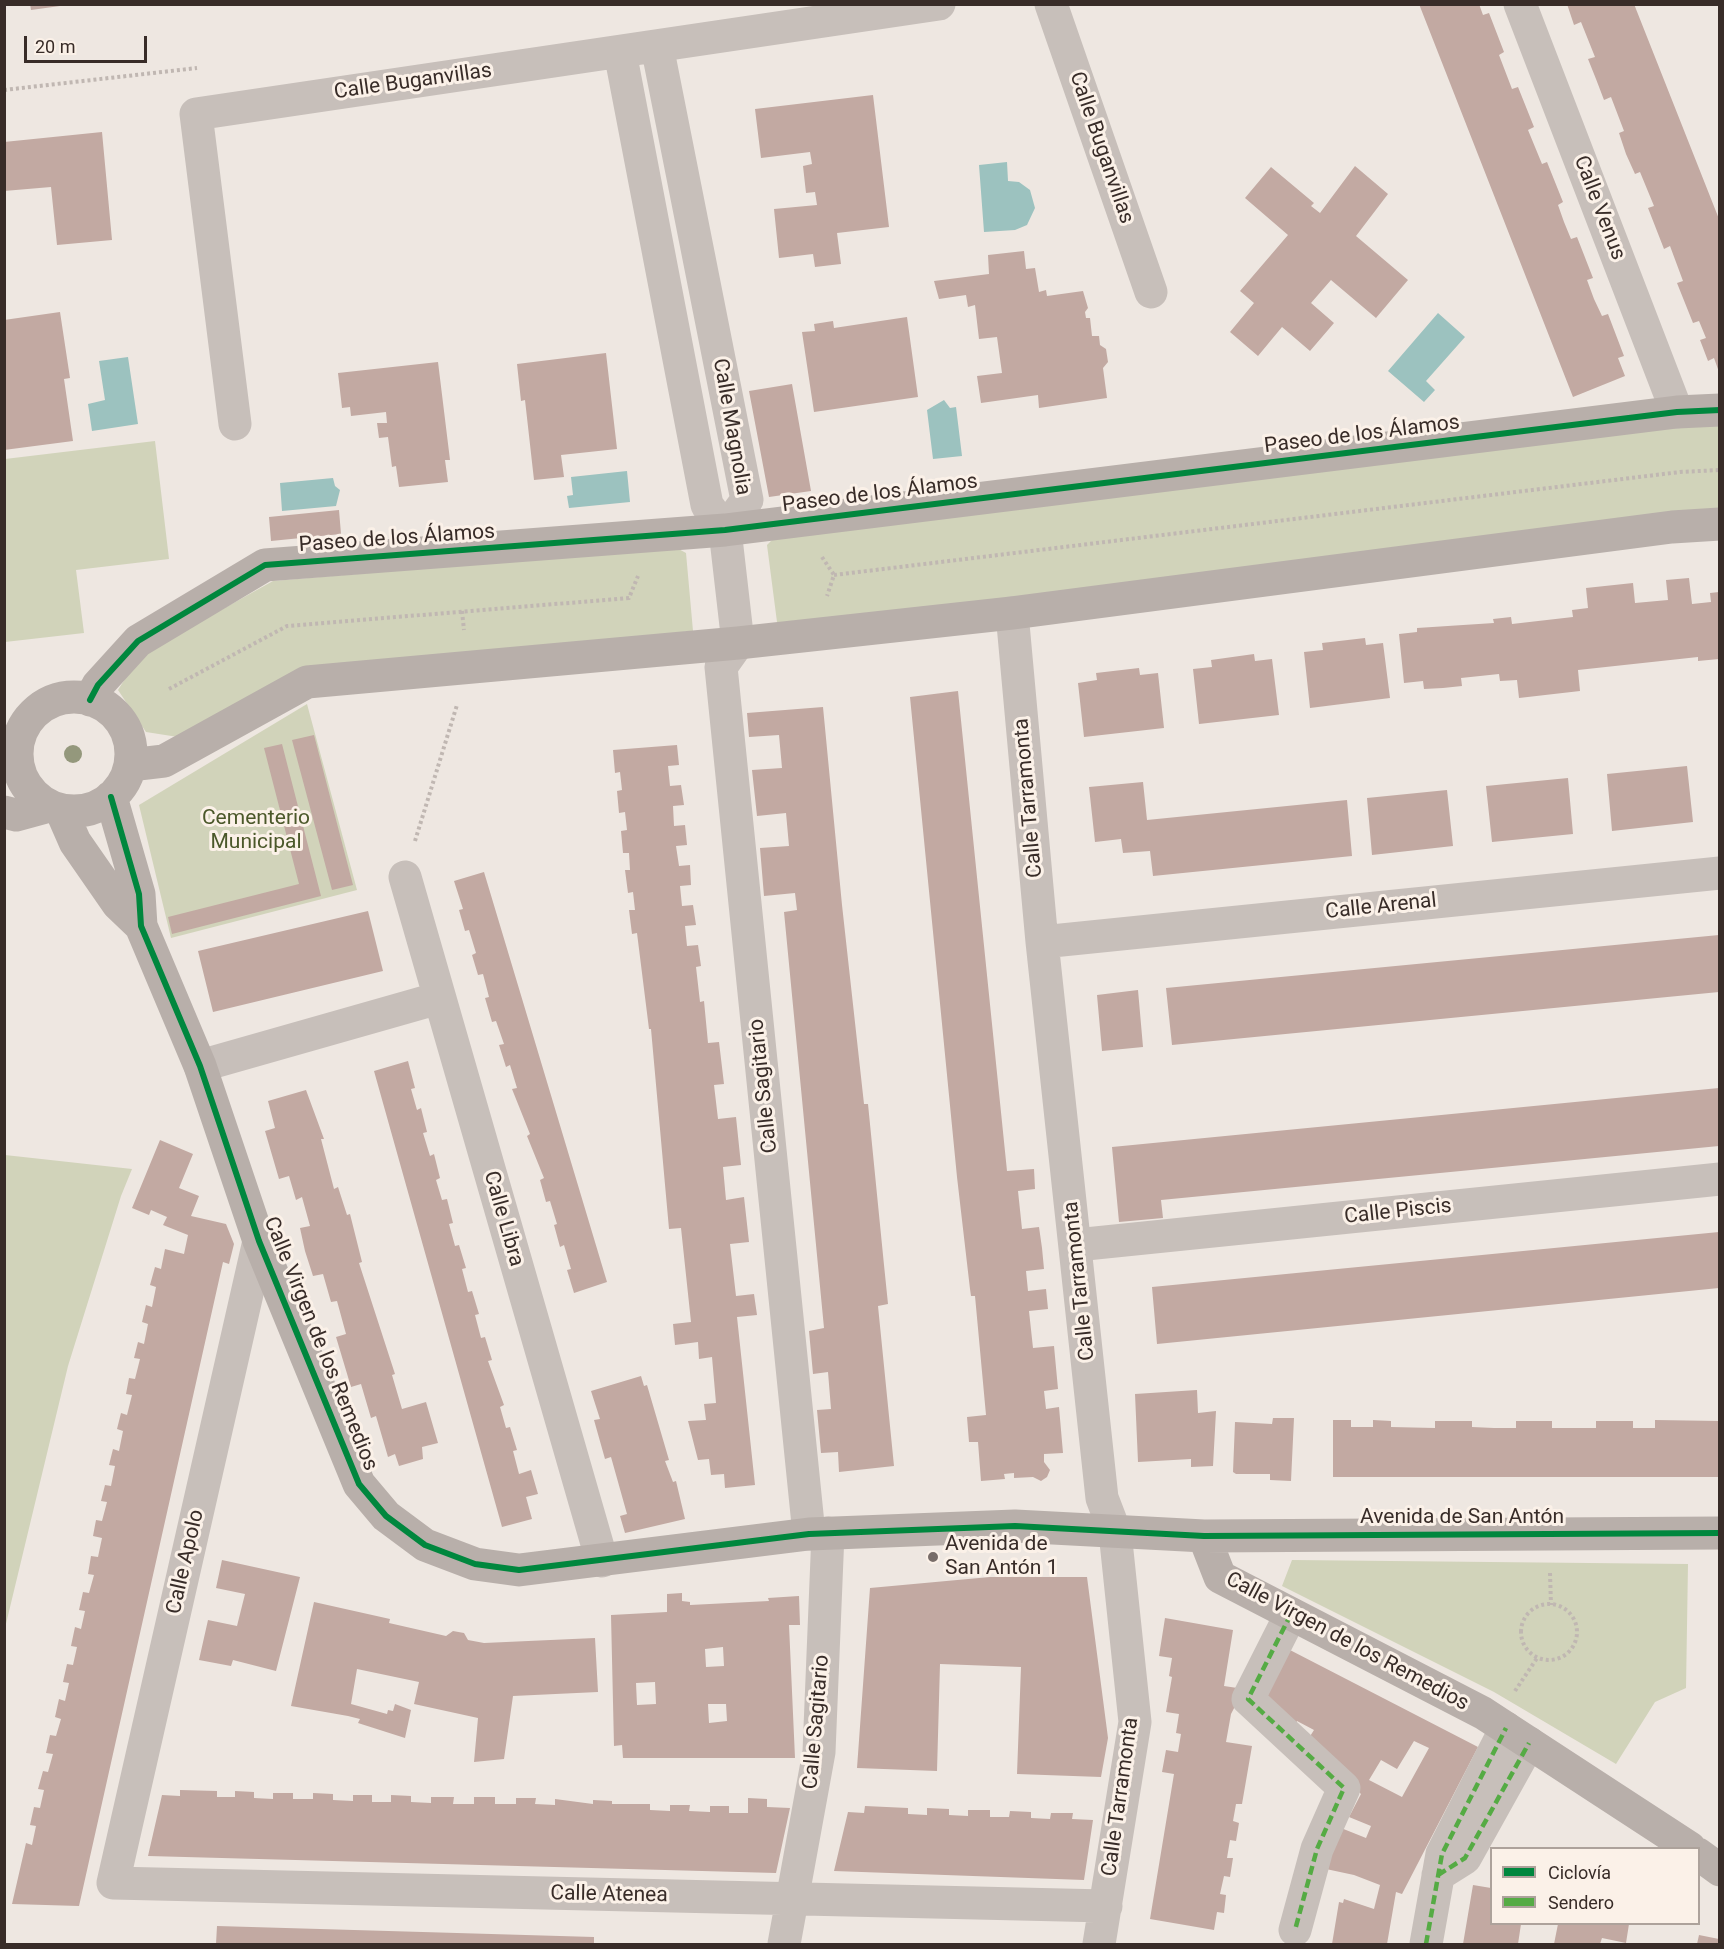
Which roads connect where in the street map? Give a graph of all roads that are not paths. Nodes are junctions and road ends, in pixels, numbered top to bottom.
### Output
1 (939, 4) edge
2 (1051, 4) edge
3 (1520, 4) edge
4 (657, 46) junction
5 (620, 52) junction
6 (1151, 292) dead end
7 (1719, 410) edge
8 (1677, 412) junction
9 (235, 424) dead end
10 (1719, 524) edge
11 (725, 530) junction
12 (1012, 613) junction
13 (738, 644) junction
14 (90, 700) junction
15 (130, 765) junction
16 (12, 778) edge
17 (111, 797) junction
18 (55, 808) junction
19 (4, 812) edge
20 (1719, 873) edge
21 (405, 877) road end
22 (141, 926) junction
23 (1042, 942) junction
24 (439, 998) junction
25 (200, 1066) junction
26 (1719, 1179) edge
27 (259, 1241) junction
28 (1076, 1245) junction
29 (1115, 1532) junction
30 (1719, 1533) edge
31 (819, 1534) junction
32 (1204, 1536) junction
33 (602, 1561) junction
34 (1291, 1614) junction
35 (1518, 1736) junction
36 (1688, 1847) edge
37 (1700, 1856) edge
38 (1719, 1870) edge
39 (113, 1883) joint
40 (794, 1899) junction
41 (1106, 1906) junction
42 (1295, 1930) dead end
43 (784, 1944) edge
44 (1099, 1944) edge
45 (1425, 1944) edge

1 - 4 street, Calle Buganvillas
2 - 6 street, Calle Buganvillas
3 - 8 street, Calle Venus
4 - 5 street, Calle Buganvillas
4 - 11 street, Calle Magnolia
5 - 9 street, Calle Buganvillas
5 - 11 street, Calle Magnolia
7 - 8 street, Paseo de los Álamos
8 - 11 street, Paseo de los Álamos
10 - 12 street
11 - 13 street
11 - 14 street, Paseo de los Álamos
12 - 13 street
12 - 23 street, Calle Tarramonta
13 - 15 street
13 - 31 street, Calle Sagitario
14 - 15 street
14 - 16 street
15 - 17 street
16 - 18 street
17 - 18 street
17 - 22 street, Calle Virgen de los Remedios
18 - 19 street
18 - 22 street, Calle Virgen de los Remedios
20 - 23 street, Calle Arenal
21 - 24 street, Calle Libra
22 - 25 street, Calle Virgen de los Remedios
23 - 28 street, Calle Tarramonta
24 - 25 street
24 - 33 street, Calle Libra
25 - 27 street, Calle Virgen de los Remedios
26 - 28 street, Calle Piscis
27 - 33 street, Calle Virgen de los Remedios
27 - 39 street, Calle Apolo
28 - 29 street, Calle Tarramonta
29 - 31 street, Calle Virgen de los Remedios
29 - 32 street, Calle Virgen de los Remedios
29 - 41 street, Calle Tarramonta
30 - 32 street, Avenida de San Antón
31 - 33 street, Calle Virgen de los Remedios
31 - 40 street, Calle Sagitario
32 - 34 street, Calle Virgen de los Remedios
34 - 35 street, Calle Virgen de los Remedios
34 - 42 street
35 - 36 street, Calle Virgen de los Remedios
35 - 45 street
37 - 38 street
39 - 40 street, Calle Atenea
40 - 41 street, Calle Atenea
40 - 43 street, Calle Sagitario
41 - 44 street, Calle Tarramonta

